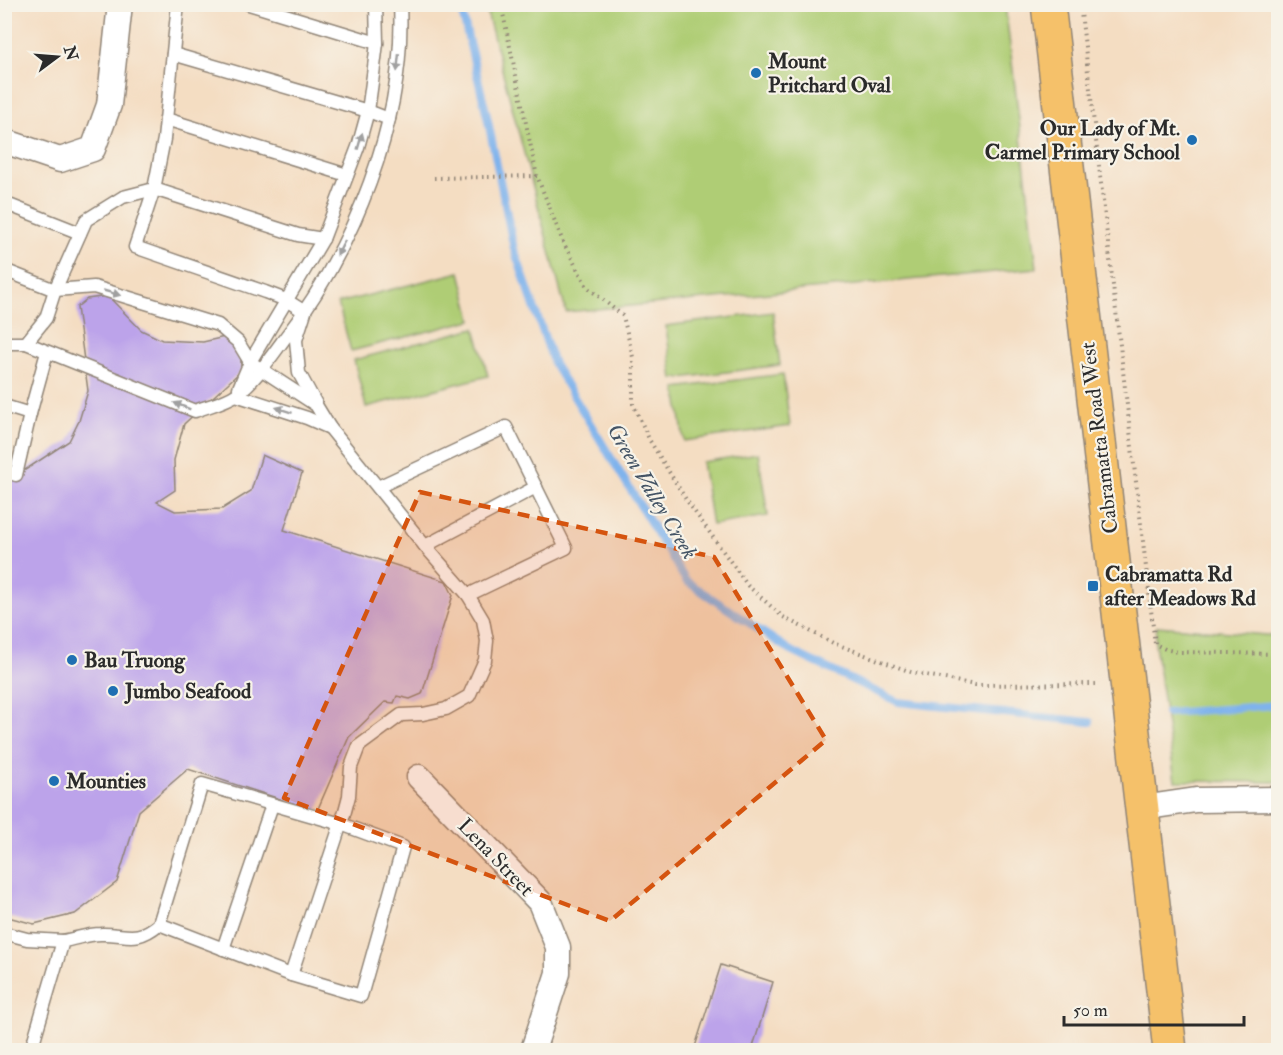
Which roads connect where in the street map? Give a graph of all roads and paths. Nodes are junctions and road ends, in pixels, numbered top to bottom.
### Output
1 (120, 4) edge
2 (178, 4) edge
3 (249, 4) edge
4 (376, 4) edge
5 (400, 4) edge
6 (501, 4) edge
7 (1048, 4) edge
8 (1080, 4) edge
9 (377, 43) junction
10 (173, 54) junction
11 (368, 111) junction
12 (166, 118) junction
13 (389, 119) junction
14 (4, 141) edge
15 (348, 175) junction
16 (537, 176) junction
17 (434, 178) dead end
18 (154, 189) junction
19 (4, 203) edge
20 (80, 233) junction
21 (323, 239) junction
22 (4, 270) edge
23 (55, 290) junction
24 (286, 300) junction
25 (305, 312) junction
26 (4, 343) edge
27 (26, 343) junction
28 (47, 352) junction
29 (256, 366) junction
30 (236, 395) junction
31 (316, 405) junction
32 (4, 406) edge
33 (30, 414) junction
34 (330, 428) junction
35 (4, 471) edge
36 (378, 487) junction
37 (536, 487) junction
38 (425, 546) junction
39 (468, 595) junction
40 (1278, 654) edge
41 (1098, 684) dead end
42 (419, 777) dead end
43 (1278, 799) edge
44 (272, 805) junction
45 (1142, 808) junction
46 (340, 824) junction
47 (159, 924) junction
48 (5, 934) edge
49 (63, 941) junction
50 (223, 949) junction
51 (291, 975) junction
52 (31, 1050) edge
53 (533, 1050) edge
54 (1170, 1050) edge

1 - 14 street
2 - 10 lane
3 - 9 lane
4 - 9 lane
5 -> 13 lane
6 - 16 path
7 - 45 main road, Cabramatta Road West
8 - 40 path
9 - 11 lane
10 - 11 lane
10 - 12 lane
11 - 13 lane
15 -> 11 lane
12 - 15 lane
12 - 18 lane
13 -> 25 lane
15 - 21 lane
16 - 17 path
16 - 41 path
18 - 20 lane
18 - 21 lane
18 - 24 lane
19 - 20 lane
20 - 23 lane
21 - 24 lane
22 - 23 lane
23 - 27 lane
23 -> 29 lane
24 - 25 lane
24 - 29 lane
25 - 29 lane
25 - 31 lane
26 - 27 lane
27 - 28 lane
30 -> 28 lane
28 - 33 lane
29 - 30 lane
29 - 31 lane
34 -> 30 lane
31 - 34 lane
32 - 33 lane
33 - 35 lane
34 - 36 lane
36 - 37 lane
36 - 38 lane
37 - 38 lane
37 - 39 lane
38 - 39 lane
39 - 46 lane
42 - 53 street, Lena Street
43 - 45 street
44 - 46 lane
44 - 47 lane
44 - 50 lane
45 - 54 main road, Cabramatta Road West
46 - 51 lane
46 - 51 lane
47 - 49 lane
47 - 50 lane
48 - 49 lane
49 - 52 lane
50 - 51 lane

